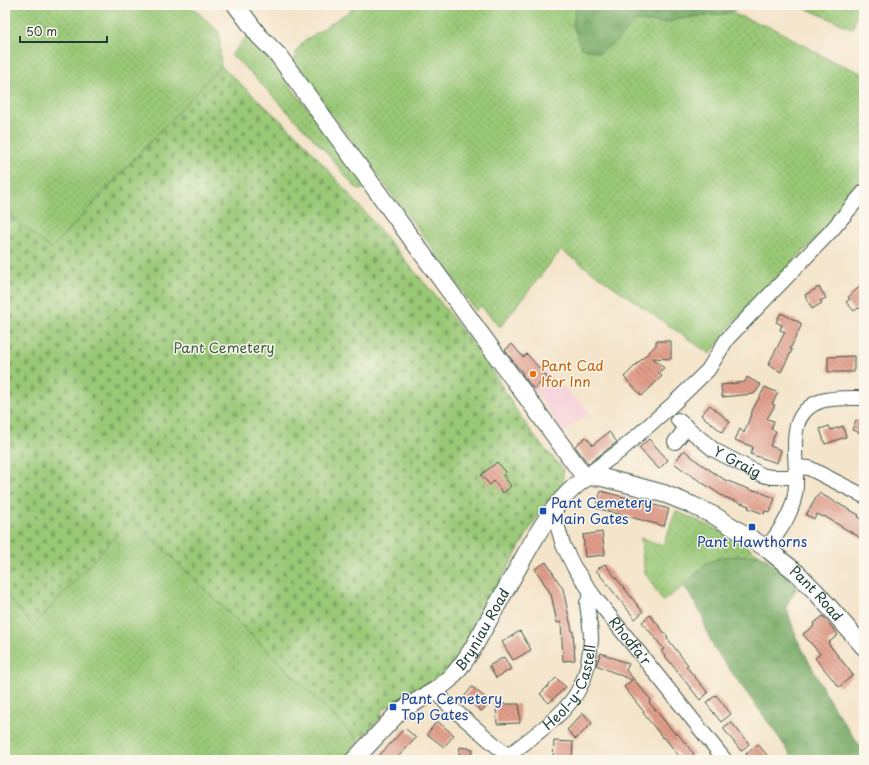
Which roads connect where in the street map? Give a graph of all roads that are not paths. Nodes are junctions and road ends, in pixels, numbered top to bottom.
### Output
1 (236, 5) edge
2 (864, 192) edge
3 (864, 398) edge
4 (675, 442) dead end
5 (796, 472) junction
6 (587, 477) junction
7 (864, 496) edge
8 (549, 516) junction
9 (766, 548) junction
10 (593, 595) junction
11 (864, 647) edge
12 (436, 690) junction
13 (508, 759) edge
14 (354, 760) edge
15 (724, 760) edge

1 - 6 street
2 - 6 street
3 - 5 street
4 - 5 street, Y Graig
5 - 7 street, Y Graig
5 - 9 street
6 - 8 street, Bryniau Road
6 - 9 street, Pant Road
8 - 10 street, Rhodfa'r
8 - 12 street, Bryniau Road
9 - 11 street, Pant Road
10 - 13 street, Heol-y-Castell
10 - 15 street, Rhodfa'r
12 - 13 street
12 - 14 street, Bryniau Road

